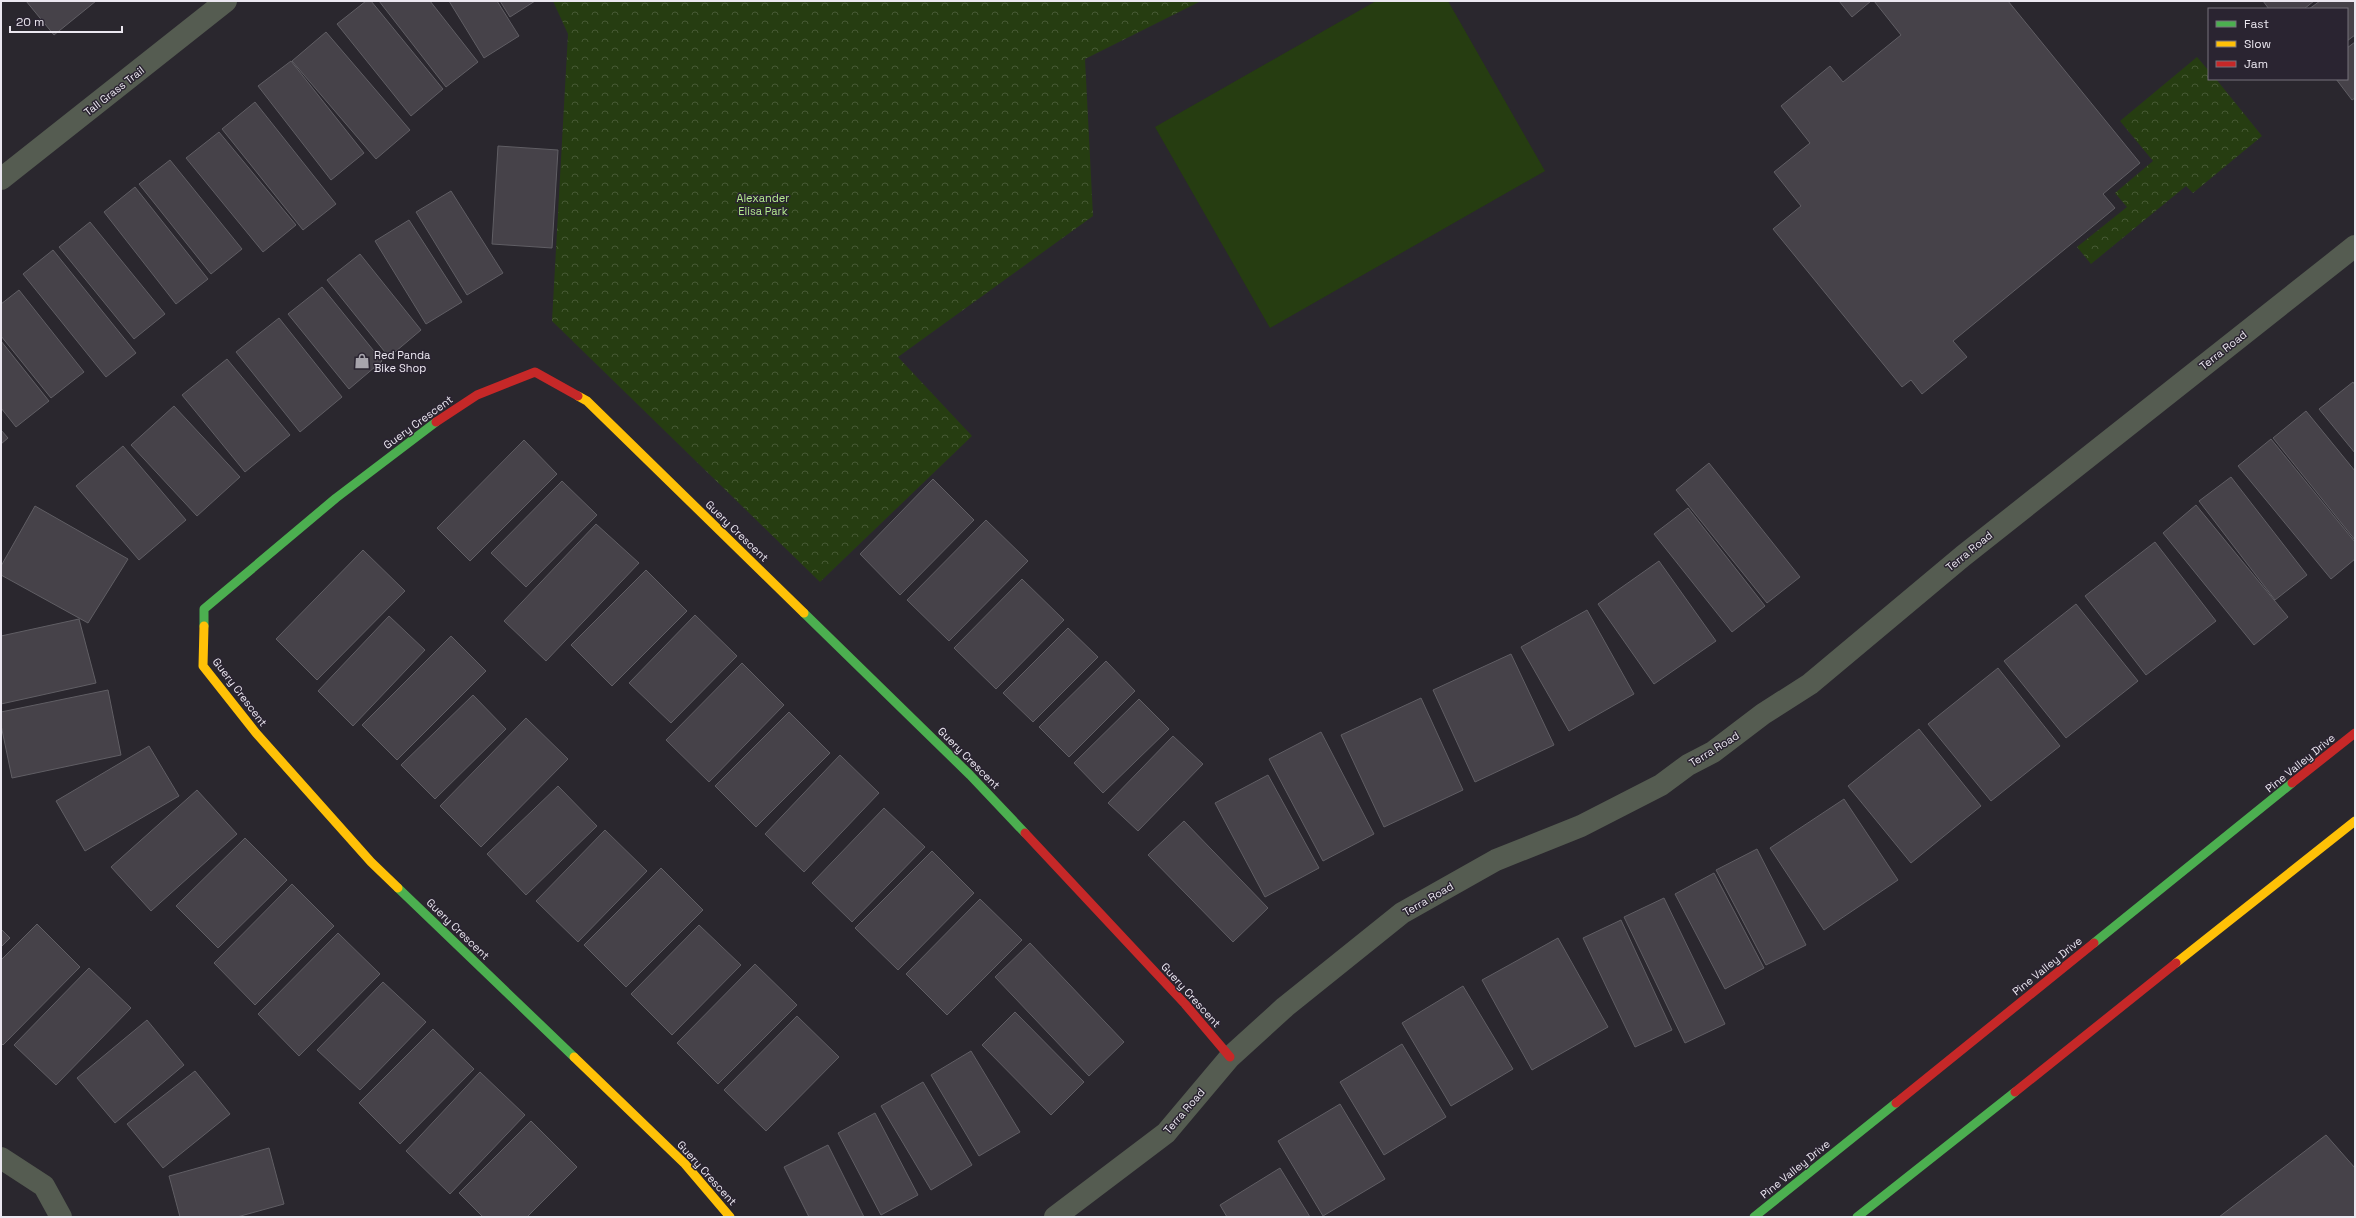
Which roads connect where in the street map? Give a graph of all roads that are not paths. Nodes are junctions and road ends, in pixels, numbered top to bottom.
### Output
1 (226, 1) edge
2 (1, 179) edge
3 (2355, 246) edge
4 (2355, 734) edge
5 (2355, 821) edge
6 (1230, 1057) junction
7 (1, 1158) edge
8 (61, 1217) edge
9 (730, 1217) edge
10 (1055, 1217) edge
11 (1754, 1217) edge
12 (1857, 1217) edge

1 - 2 street, Tall Grass Trail
3 - 6 street, Terra Road
4 - 11 street, Pine Valley Drive
5 - 12 street
6 - 9 street, Guery Crescent
6 - 10 street, Terra Road
7 - 8 street

